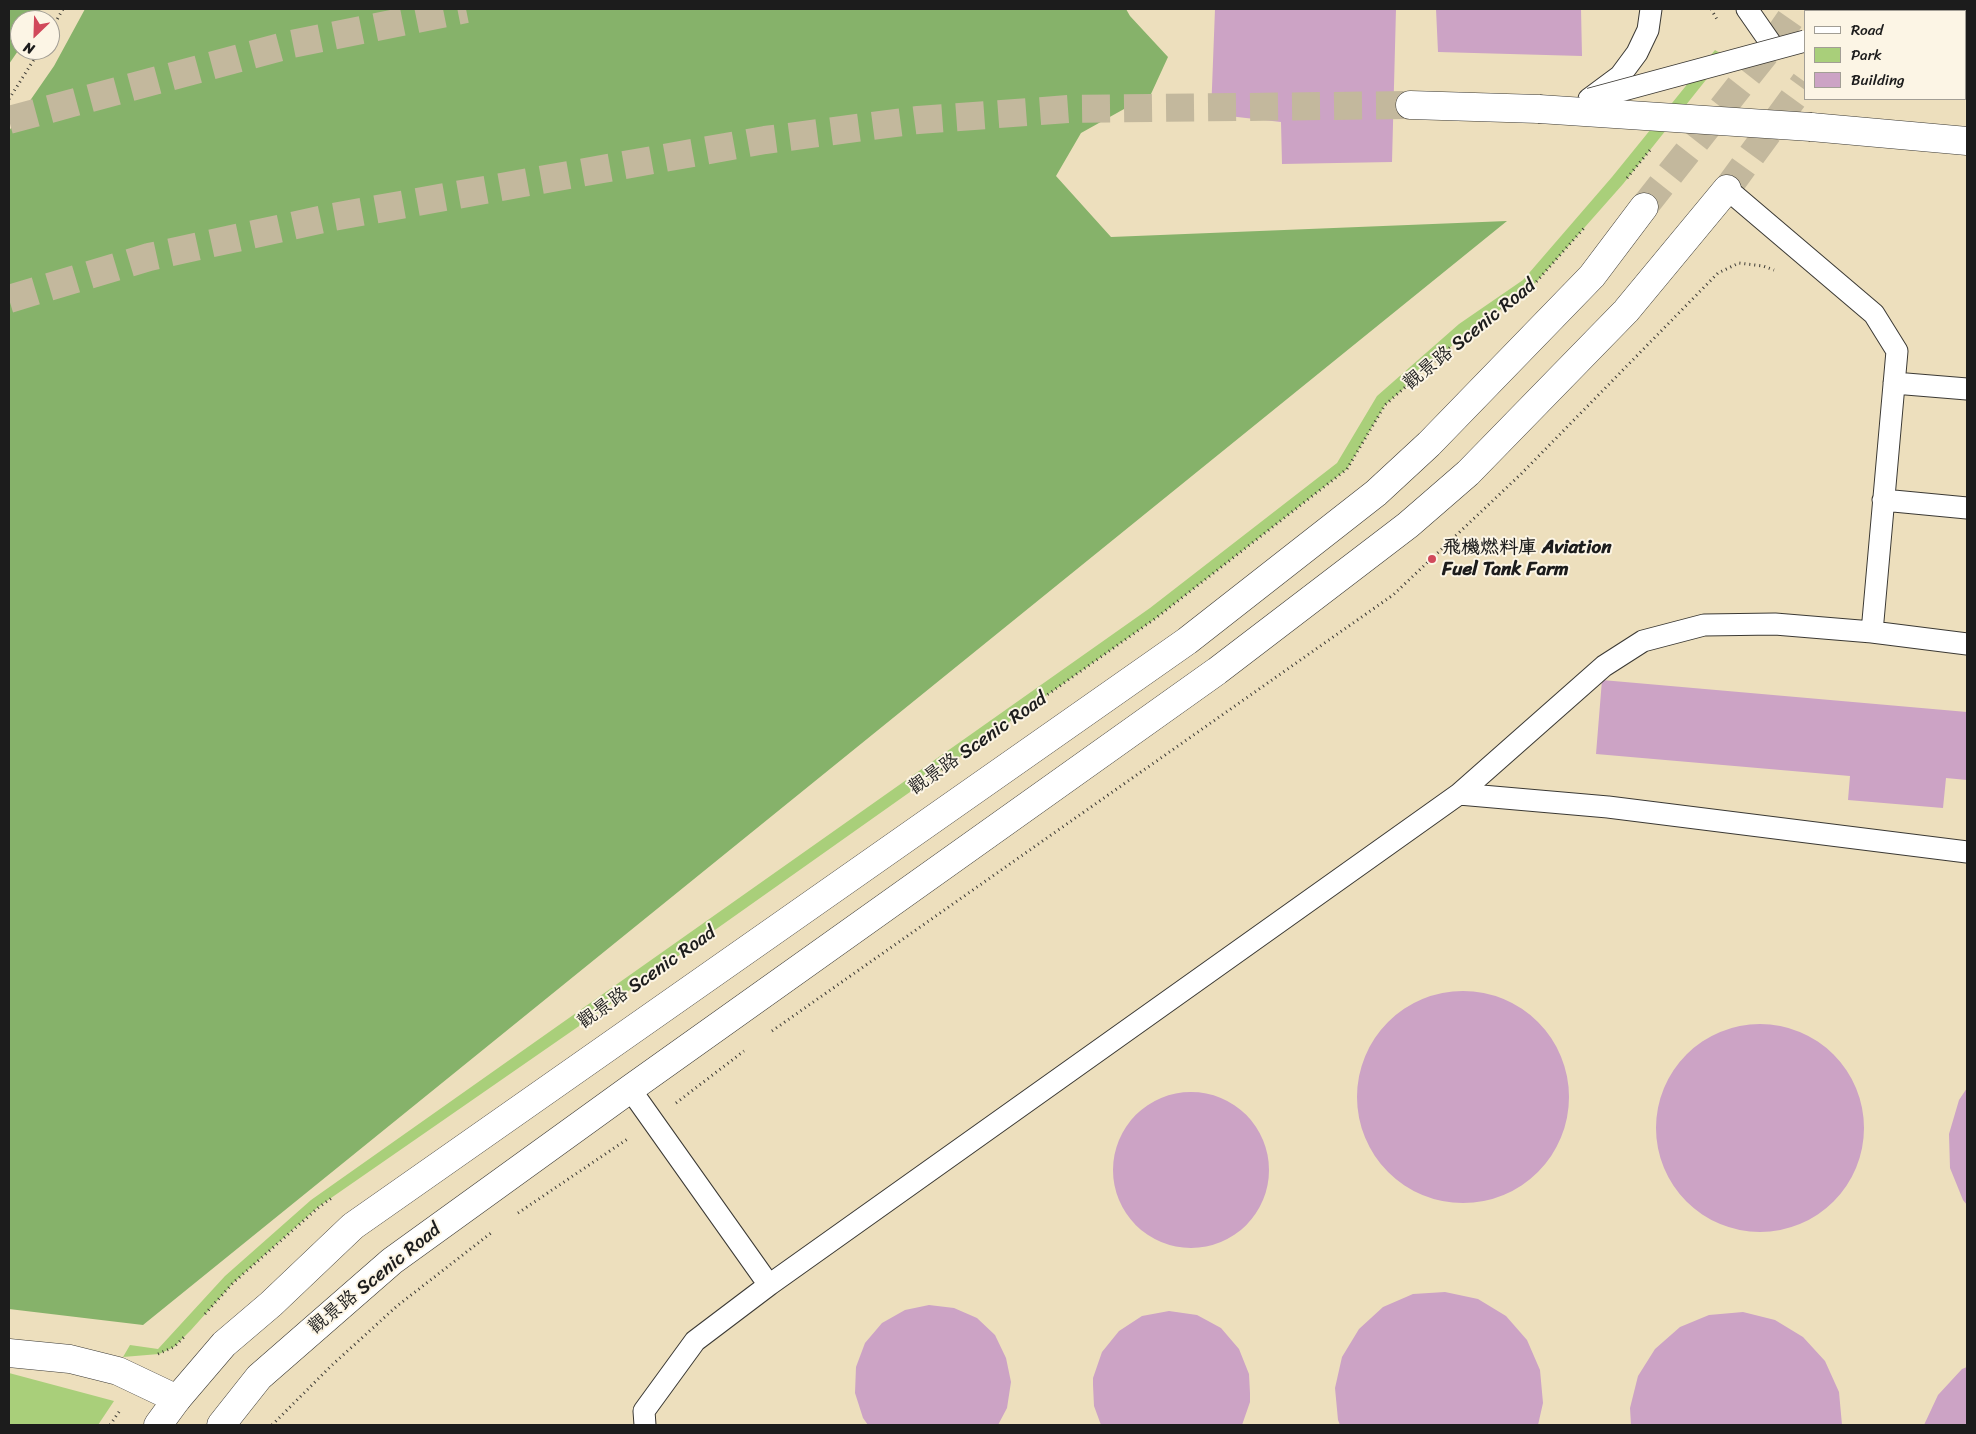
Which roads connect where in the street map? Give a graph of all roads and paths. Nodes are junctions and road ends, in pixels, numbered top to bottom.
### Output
1 (1651, 9) edge
2 (1747, 9) edge
3 (1804, 41) edge
4 (1772, 45) dead end
5 (34, 60) edge
6 (9, 99) edge
7 (1590, 99) junction
8 (1410, 105) tunnel mouth
9 (1540, 109) junction
10 (1967, 141) edge
11 (1652, 146) dead end
12 (1622, 184) dead end
13 (1727, 188) joint
14 (1644, 207) tunnel mouth
15 (1586, 225) dead end
16 (1894, 383) junction
17 (1967, 389) edge
18 (1883, 500) junction
19 (1967, 508) edge
20 (1872, 632) junction
21 (1967, 644) edge
22 (914, 790) dead end
23 (1459, 794) junction
24 (1967, 852) edge
25 (630, 1089) junction
26 (334, 1196) dead end
27 (769, 1285) junction
28 (203, 1317) dead end
29 (185, 1336) dead end
30 (9, 1353) edge
31 (159, 1354) dead end
32 (177, 1398) junction
33 (124, 1405) dead end
34 (110, 1425) edge
35 (158, 1425) edge
36 (221, 1425) edge
37 (645, 1425) edge

1 - 7 lane
2 - 4 lane
3 - 7 lane, bridge
5 - 6 path
7 - 9 lane, bridge
8 - 9 main road
9 - 10 main road, bridge
11 - 12 path
13 - 16 lane
13 - 25 main road, 觀景路 Scenic Road
14 - 32 main road, 觀景路 Scenic Road
15 - 22 path, 觀景路 Scenic Road
16 - 17 lane
16 - 18 lane
18 - 19 lane
18 - 20 lane
20 - 21 lane
20 - 23 lane
23 - 24 lane
23 - 27 lane
25 - 27 lane
25 - 36 main road, 觀景路 Scenic Road
26 - 28 path
27 - 37 lane
29 - 31 path
30 - 32 main road
32 - 35 main road, 觀景路 Scenic Road
33 - 34 path

